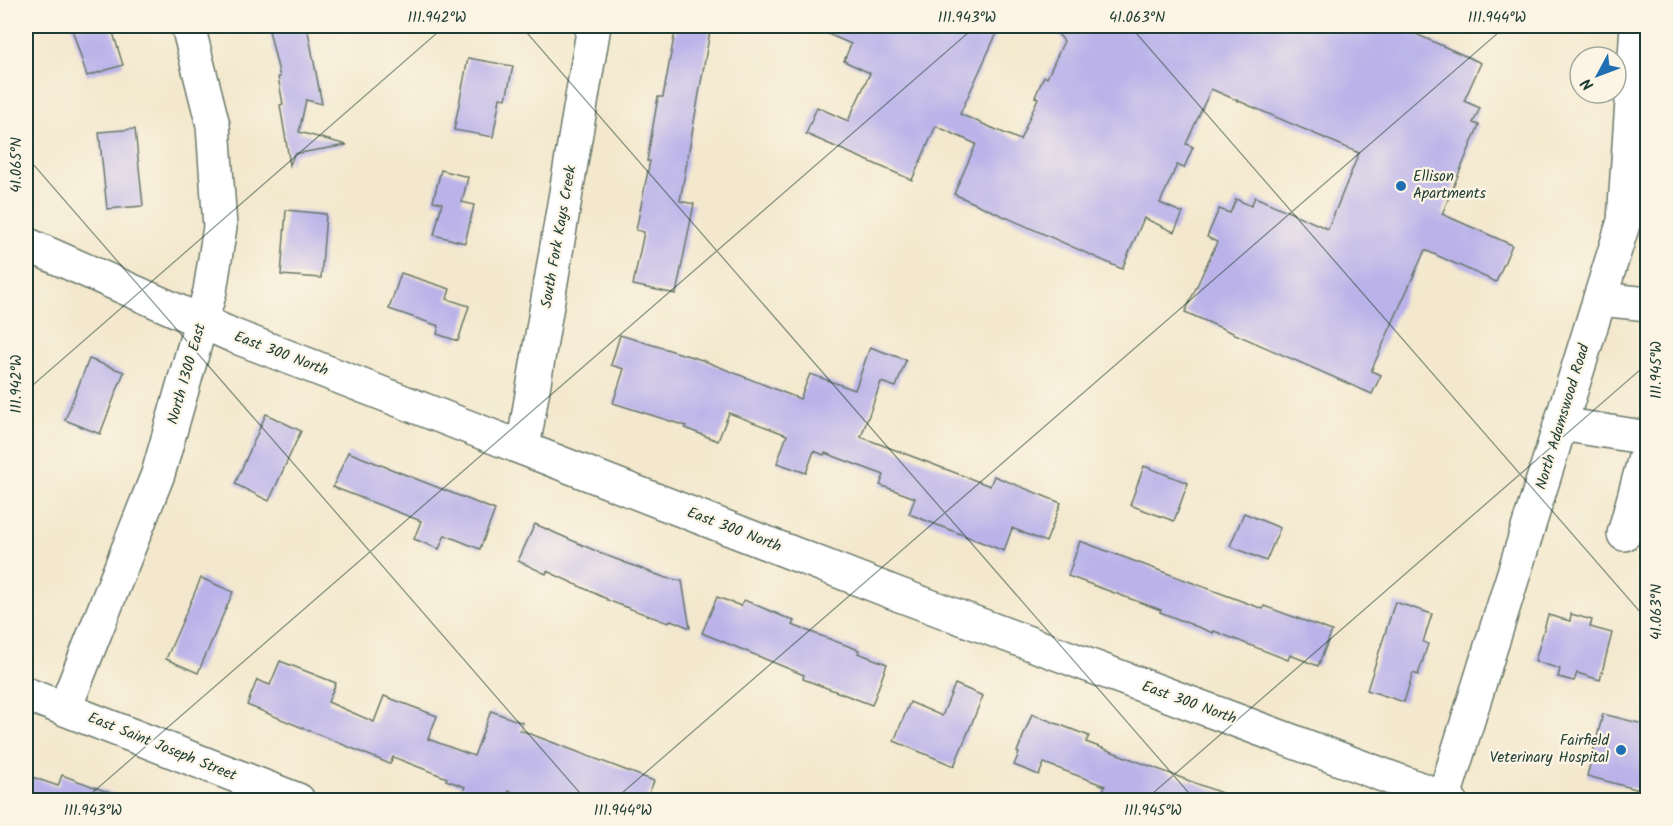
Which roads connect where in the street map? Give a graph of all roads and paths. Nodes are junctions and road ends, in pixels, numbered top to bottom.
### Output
1 (189, 26) edge
2 (594, 26) edge
3 (1637, 26) edge
4 (26, 244) edge
5 (1600, 299) junction
6 (1647, 304) edge
7 (202, 322) junction
8 (1561, 424) junction
9 (1647, 438) edge
10 (1647, 446) edge
11 (523, 448) junction
12 (1624, 534) dead end
13 (26, 694) edge
14 (64, 708) junction
15 (1445, 800) edge
16 (298, 801) edge

1 - 7 street, North 1300 East
2 - 11 street, South Fork Kays Creek
3 - 5 street, North Adamswood Road
4 - 7 street, East 300 North
5 - 6 street
5 - 8 street, North Adamswood Road
7 - 11 street, East 300 North
7 - 14 street, North 1300 East
8 - 9 street
8 - 15 street, North Adamswood Road
10 - 12 street
11 - 15 street, East 300 North
13 - 14 street, East Saint Joseph Street
14 - 16 street, East Saint Joseph Street

